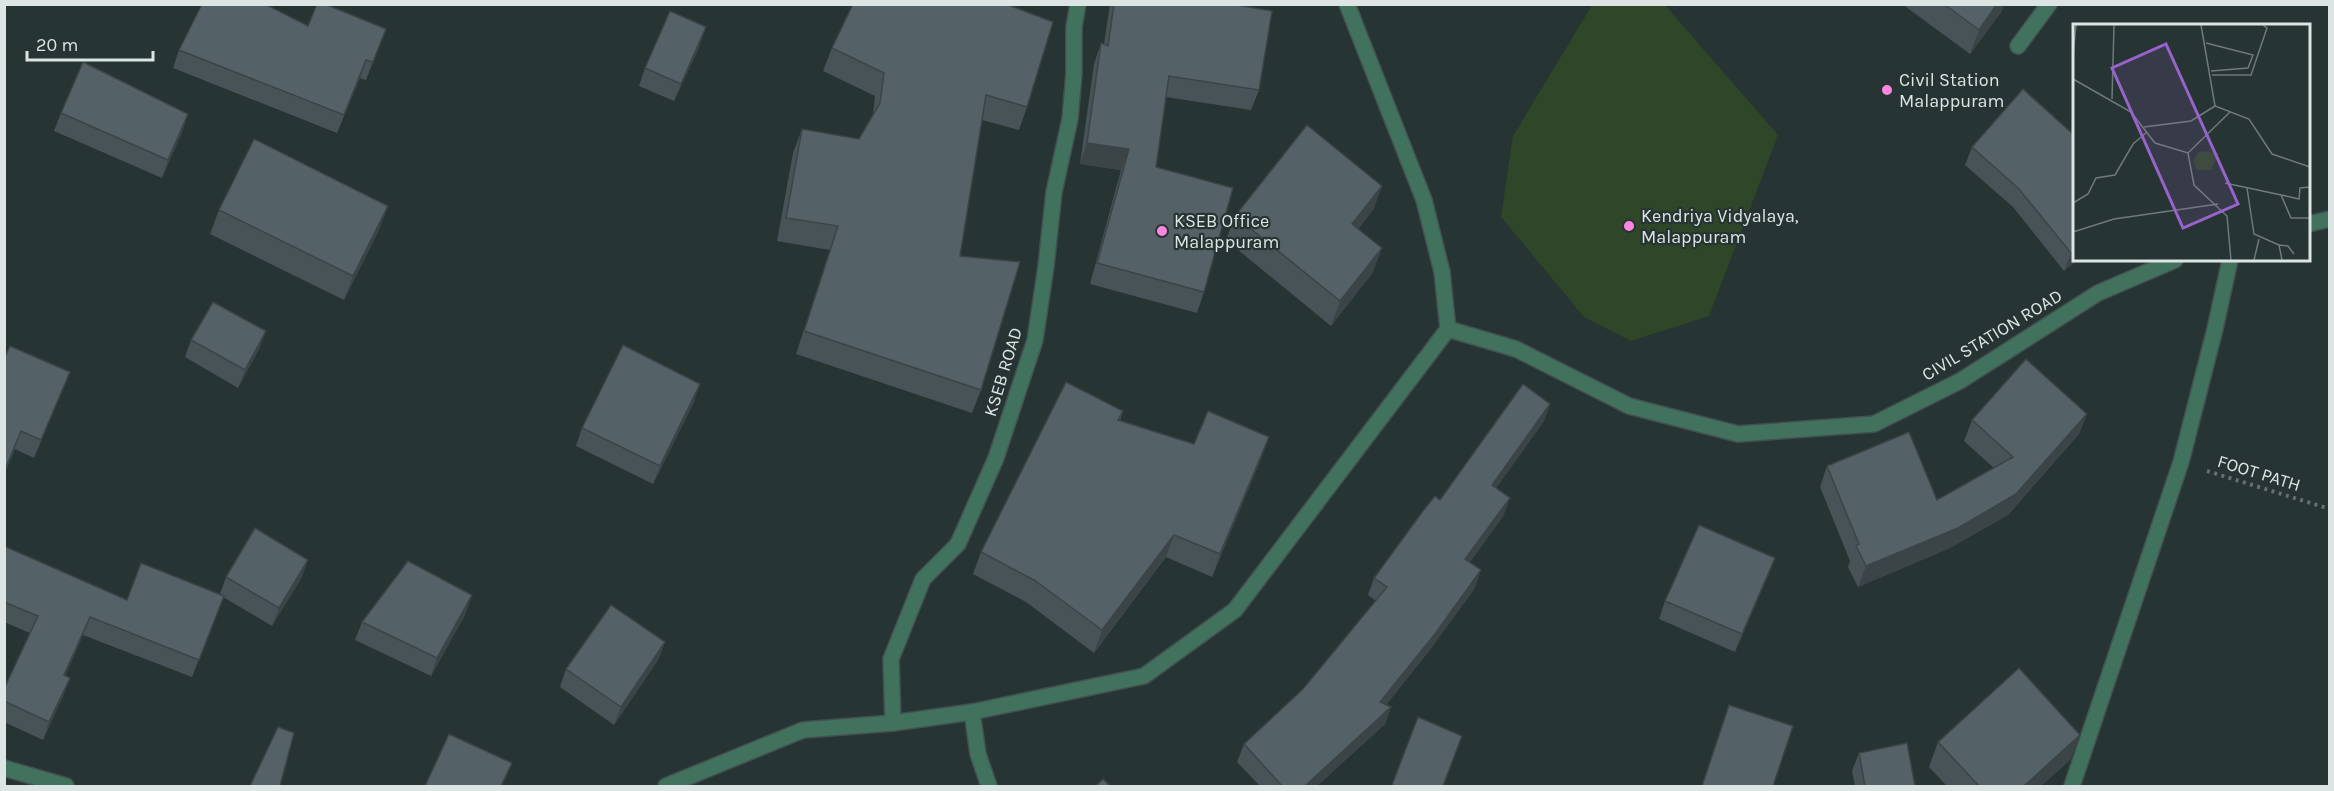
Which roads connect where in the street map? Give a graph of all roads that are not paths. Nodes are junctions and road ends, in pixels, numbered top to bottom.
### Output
1 (1077, 4) edge
2 (1347, 4) edge
3 (2049, 4) edge
4 (2018, 46) dead end
5 (2330, 219) edge
6 (2310, 224) edge
7 (2173, 261) edge
8 (2230, 261) edge
9 (1448, 329) junction
10 (972, 712) junction
11 (892, 723) junction
12 (4, 768) edge
13 (66, 786) edge
14 (666, 786) edge
15 (988, 786) edge
16 (2072, 786) edge

1 - 11 street, KSEB ROAD
2 - 9 street
3 - 4 street
5 - 6 street
7 - 9 street, CIVIL STATION ROAD
8 - 16 street
9 - 10 street
10 - 11 street
10 - 15 street
11 - 14 street
12 - 13 street

